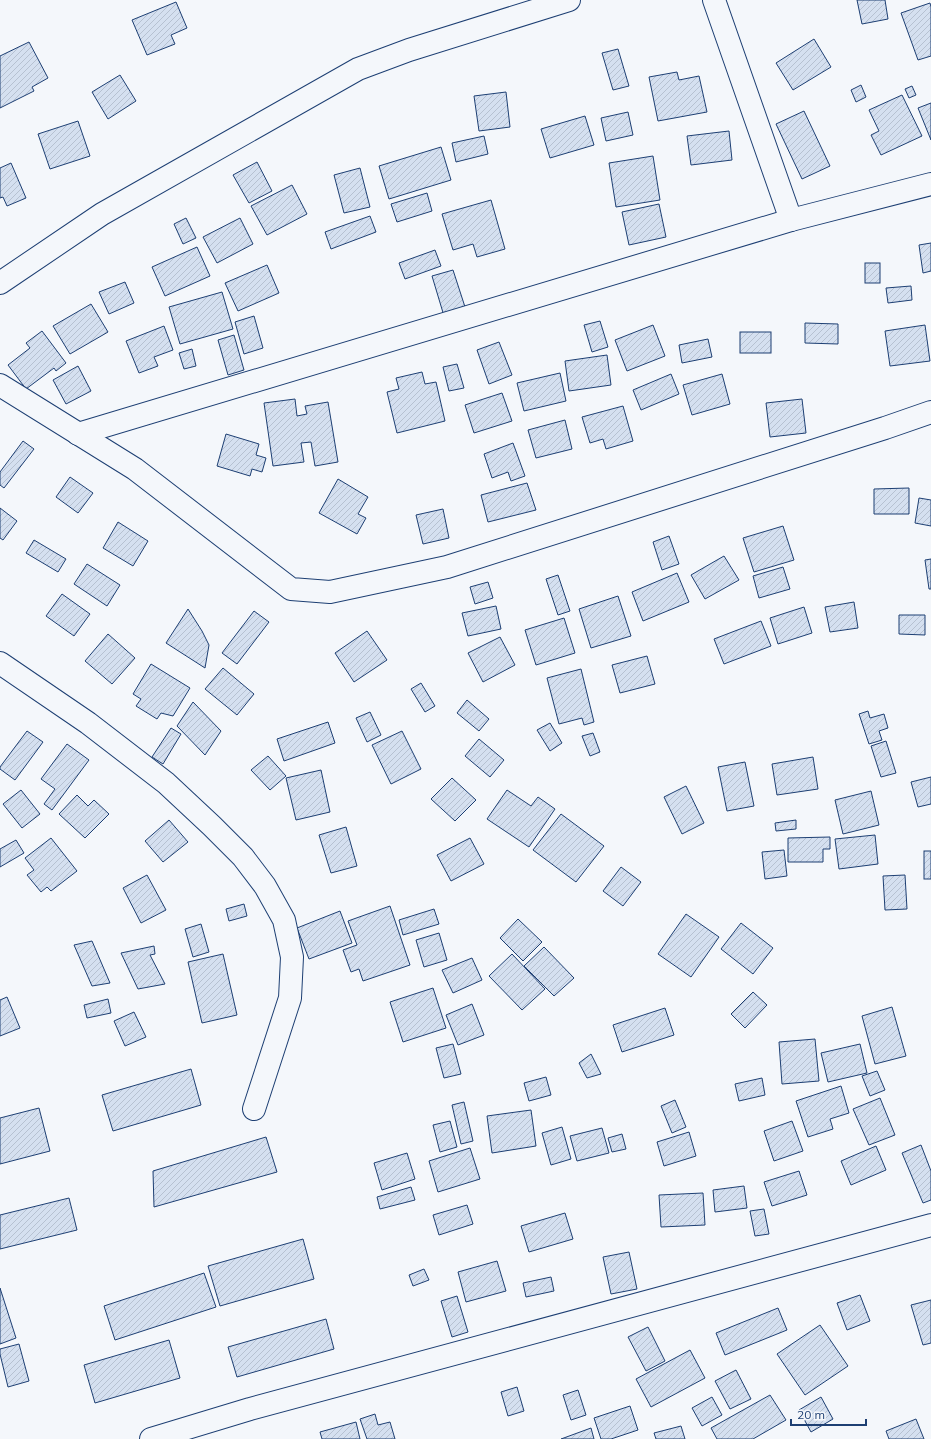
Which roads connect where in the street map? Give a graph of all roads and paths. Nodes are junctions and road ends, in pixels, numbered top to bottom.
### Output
1 (568, 0) edge
2 (714, 0) edge
3 (931, 184) edge
4 (791, 220) junction
5 (0, 283) edge
6 (0, 385) edge
7 (931, 412) edge
8 (78, 434) junction
9 (0, 663) edge
10 (254, 1109) dead end
11 (931, 1225) edge
12 (151, 1439) edge

1 - 5 street
2 - 4 street
3 - 4 street
4 - 8 street
6 - 8 street
7 - 8 street
9 - 10 street
11 - 12 street

